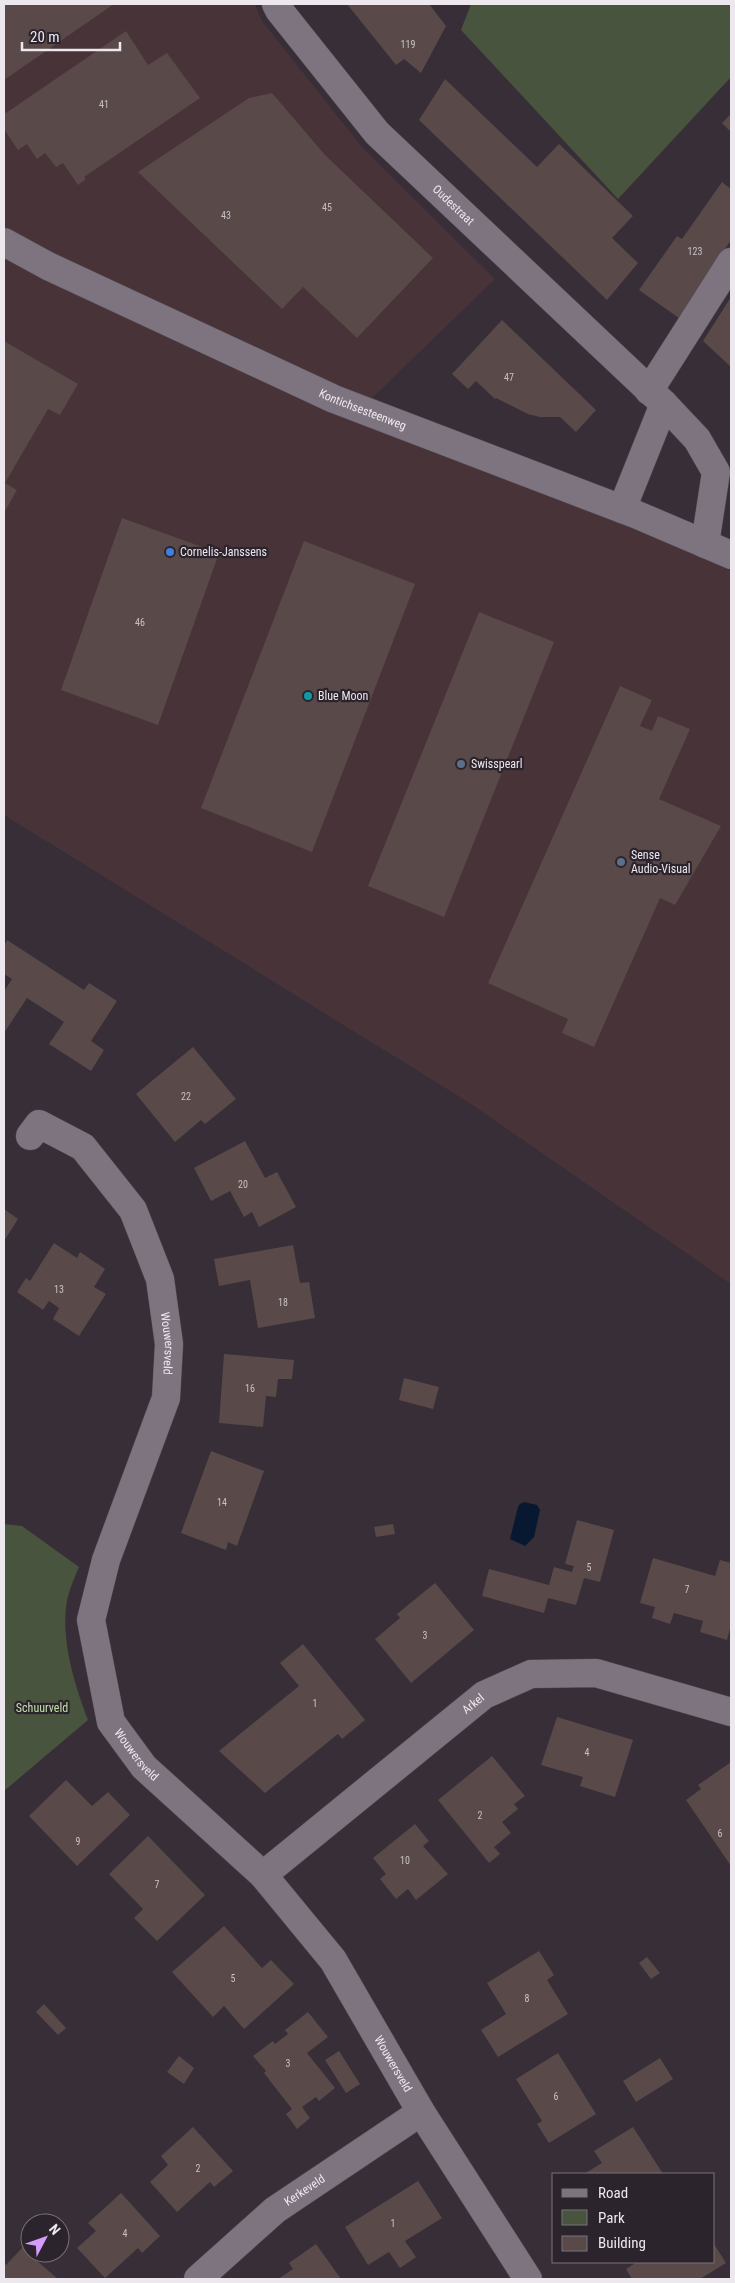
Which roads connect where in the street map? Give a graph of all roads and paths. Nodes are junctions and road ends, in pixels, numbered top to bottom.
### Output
1 (276, 4) edge
2 (4, 242) edge
3 (731, 262) edge
4 (656, 398) junction
5 (622, 509) junction
6 (705, 544) junction
7 (731, 555) edge
8 (30, 1136) dead end
9 (731, 1712) edge
10 (263, 1875) junction
11 (421, 2112) junction
12 (198, 2279) edge
13 (528, 2279) edge

1 - 4 street, Oudestraat
2 - 5 street, Kontichsesteenweg
3 - 4 street
4 - 5 street
4 - 6 street, Oudestraat
5 - 6 street, Kontichsesteenweg
6 - 7 street, Kontichsesteenweg
8 - 10 street, Wouwersveld
9 - 10 street, Arkel
10 - 11 street, Wouwersveld
11 - 12 street, Kerkeveld
11 - 13 street, Wouwersveld

